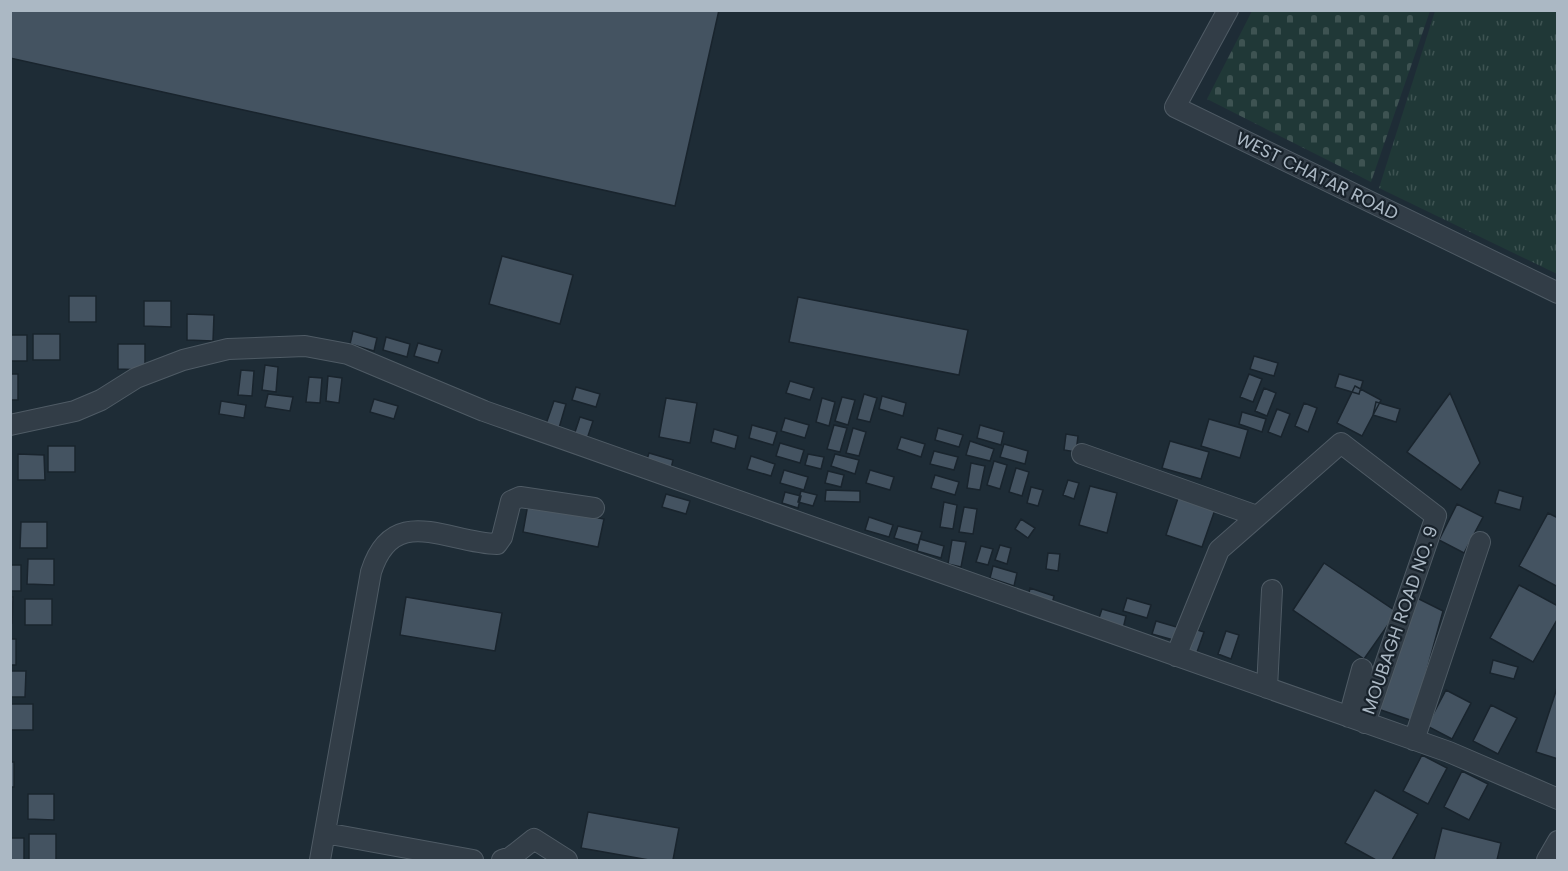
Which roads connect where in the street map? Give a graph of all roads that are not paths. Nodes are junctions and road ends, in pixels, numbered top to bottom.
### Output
1 (1228, 10) edge
2 (1557, 293) edge
3 (10, 424) edge
4 (1082, 454) dead end
5 (594, 508) dead end
6 (1257, 516) junction
7 (1480, 543) dead end
8 (1272, 590) dead end
9 (1176, 656) junction
10 (1362, 669) dead end
11 (1267, 688) junction
12 (1357, 720) junction
13 (1414, 740) junction
14 (1557, 799) edge
15 (325, 833) junction
16 (1557, 841) edge
17 (320, 861) edge
18 (473, 861) edge
19 (502, 861) edge
20 (567, 861) edge
21 (1546, 861) edge

1 - 2 street, WEST CHATAR ROAD
3 - 9 street
4 - 6 street
5 - 15 street
6 - 9 street
6 - 12 street, MOUBAGH ROAD NO. 9
7 - 13 street
8 - 11 street
9 - 11 street
10 - 12 street
11 - 12 street
12 - 13 street
13 - 14 street
15 - 17 street
15 - 18 street
16 - 21 street
19 - 20 street

